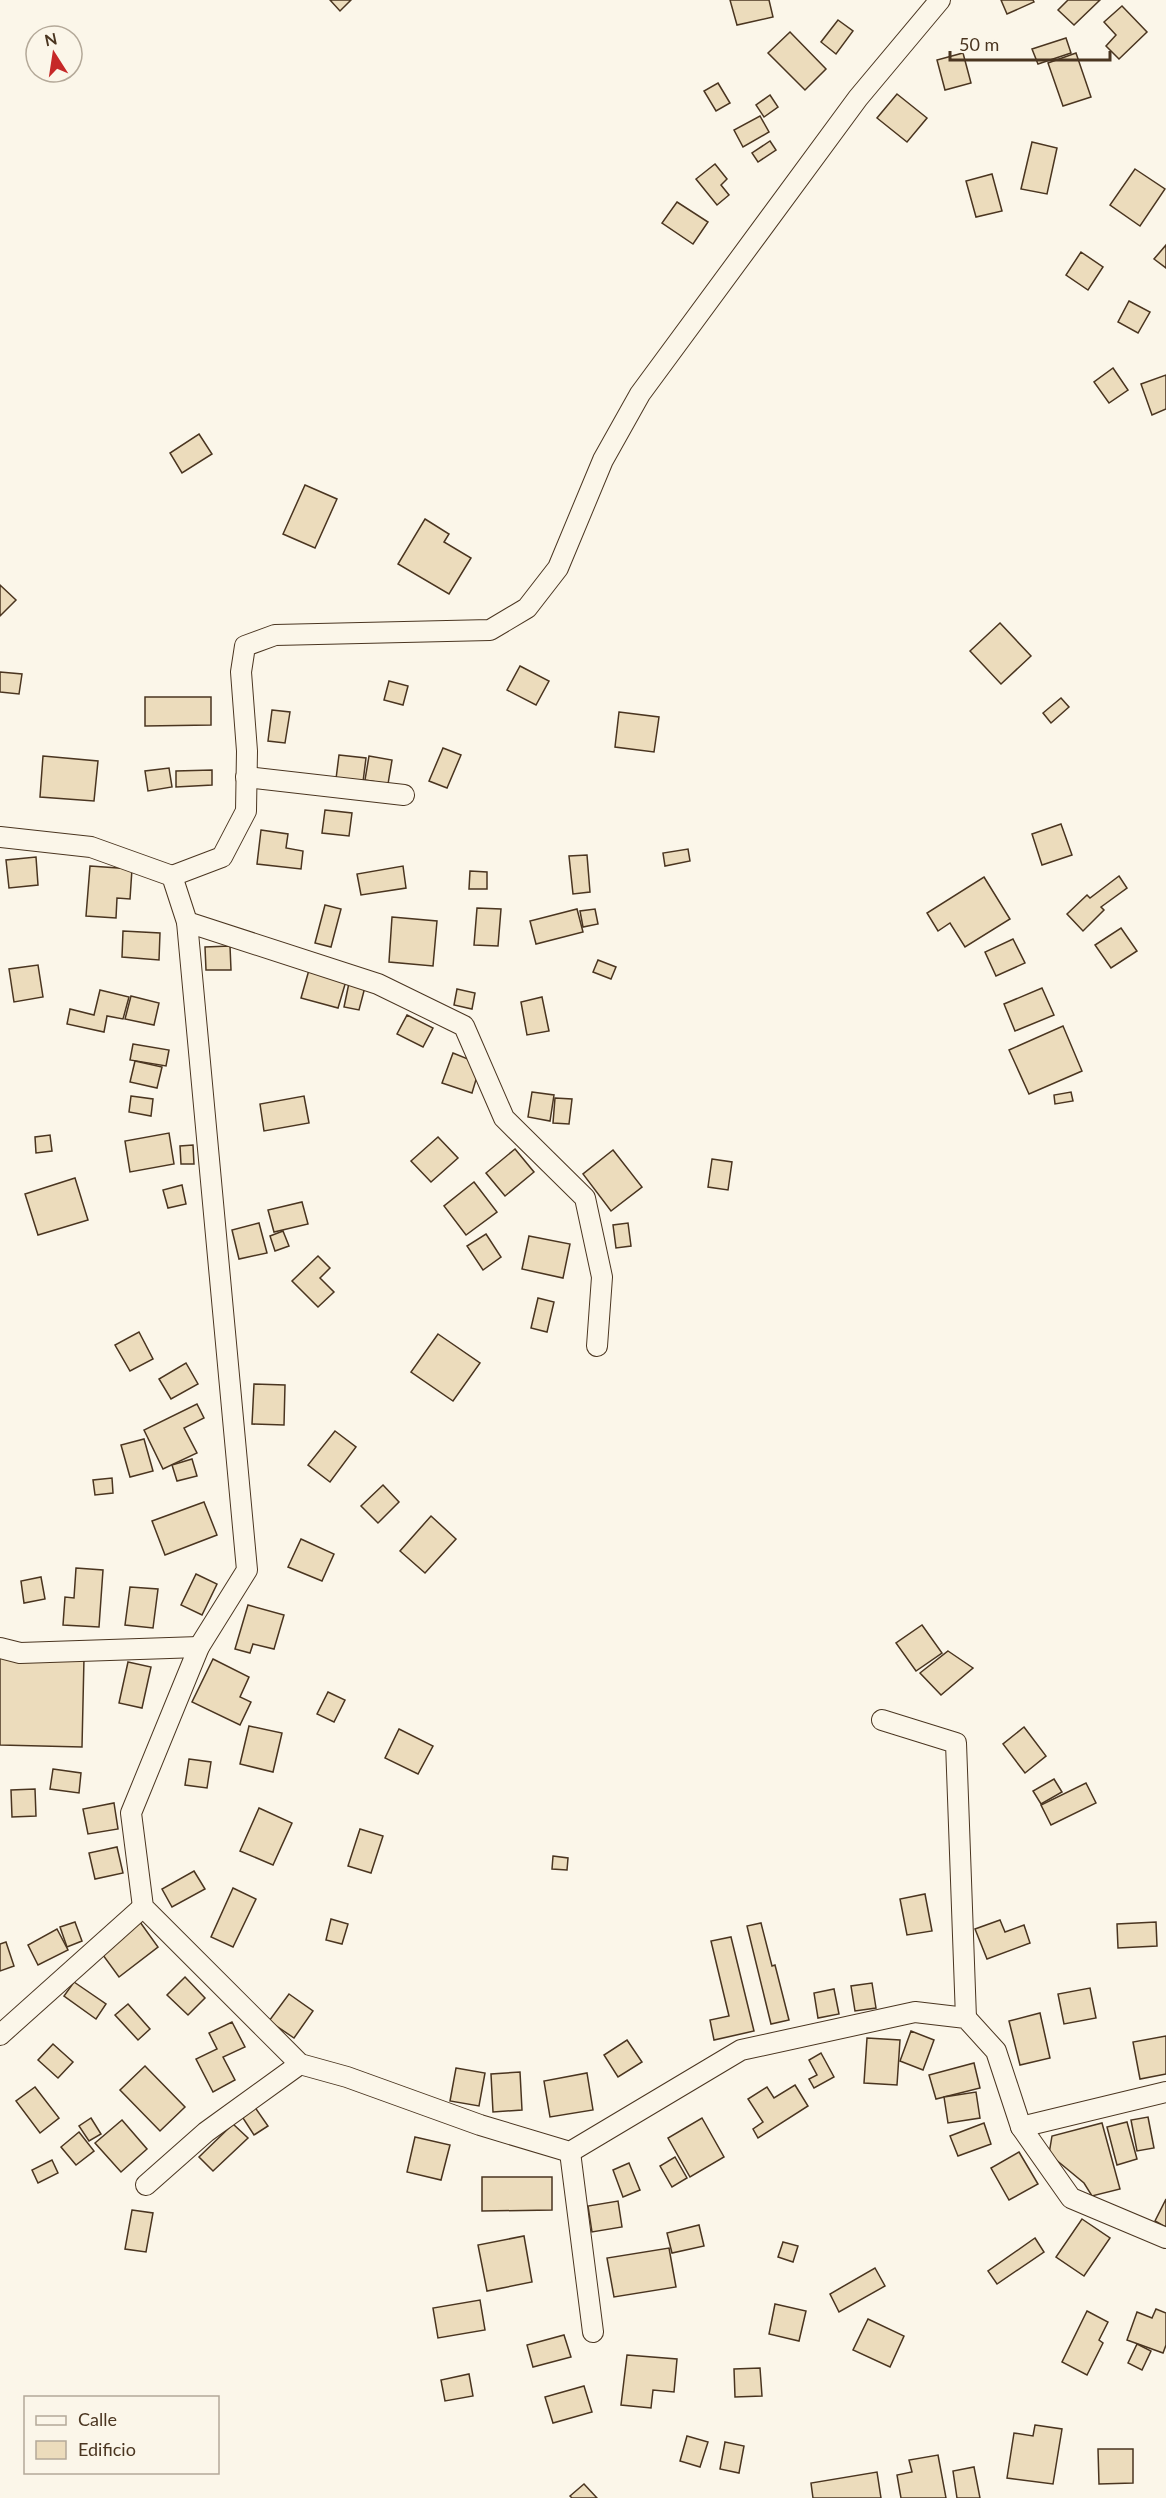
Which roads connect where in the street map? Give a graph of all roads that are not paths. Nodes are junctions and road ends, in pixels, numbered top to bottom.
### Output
1 (940, 0) edge
2 (246, 777) junction
3 (404, 795) dead end
4 (0, 837) edge
5 (172, 876) junction
6 (187, 922) junction
7 (597, 1346) dead end
8 (199, 1647) junction
9 (0, 1648) edge
10 (882, 1720) dead end
11 (143, 1907) junction
12 (966, 2018) junction
13 (0, 2035) edge
14 (300, 2064) junction
15 (1166, 2092) edge
16 (1021, 2127) junction
17 (570, 2152) junction
18 (146, 2185) dead end
19 (1166, 2238) edge
20 (593, 2332) dead end

1 - 2 street
2 - 3 street
2 - 5 street
4 - 5 street
5 - 6 street
6 - 7 street
6 - 8 street
8 - 9 street
8 - 11 street
10 - 12 street
11 - 13 street
11 - 14 street
12 - 16 street
12 - 17 street
14 - 17 street
14 - 18 street
15 - 16 street
16 - 19 street
17 - 20 street

